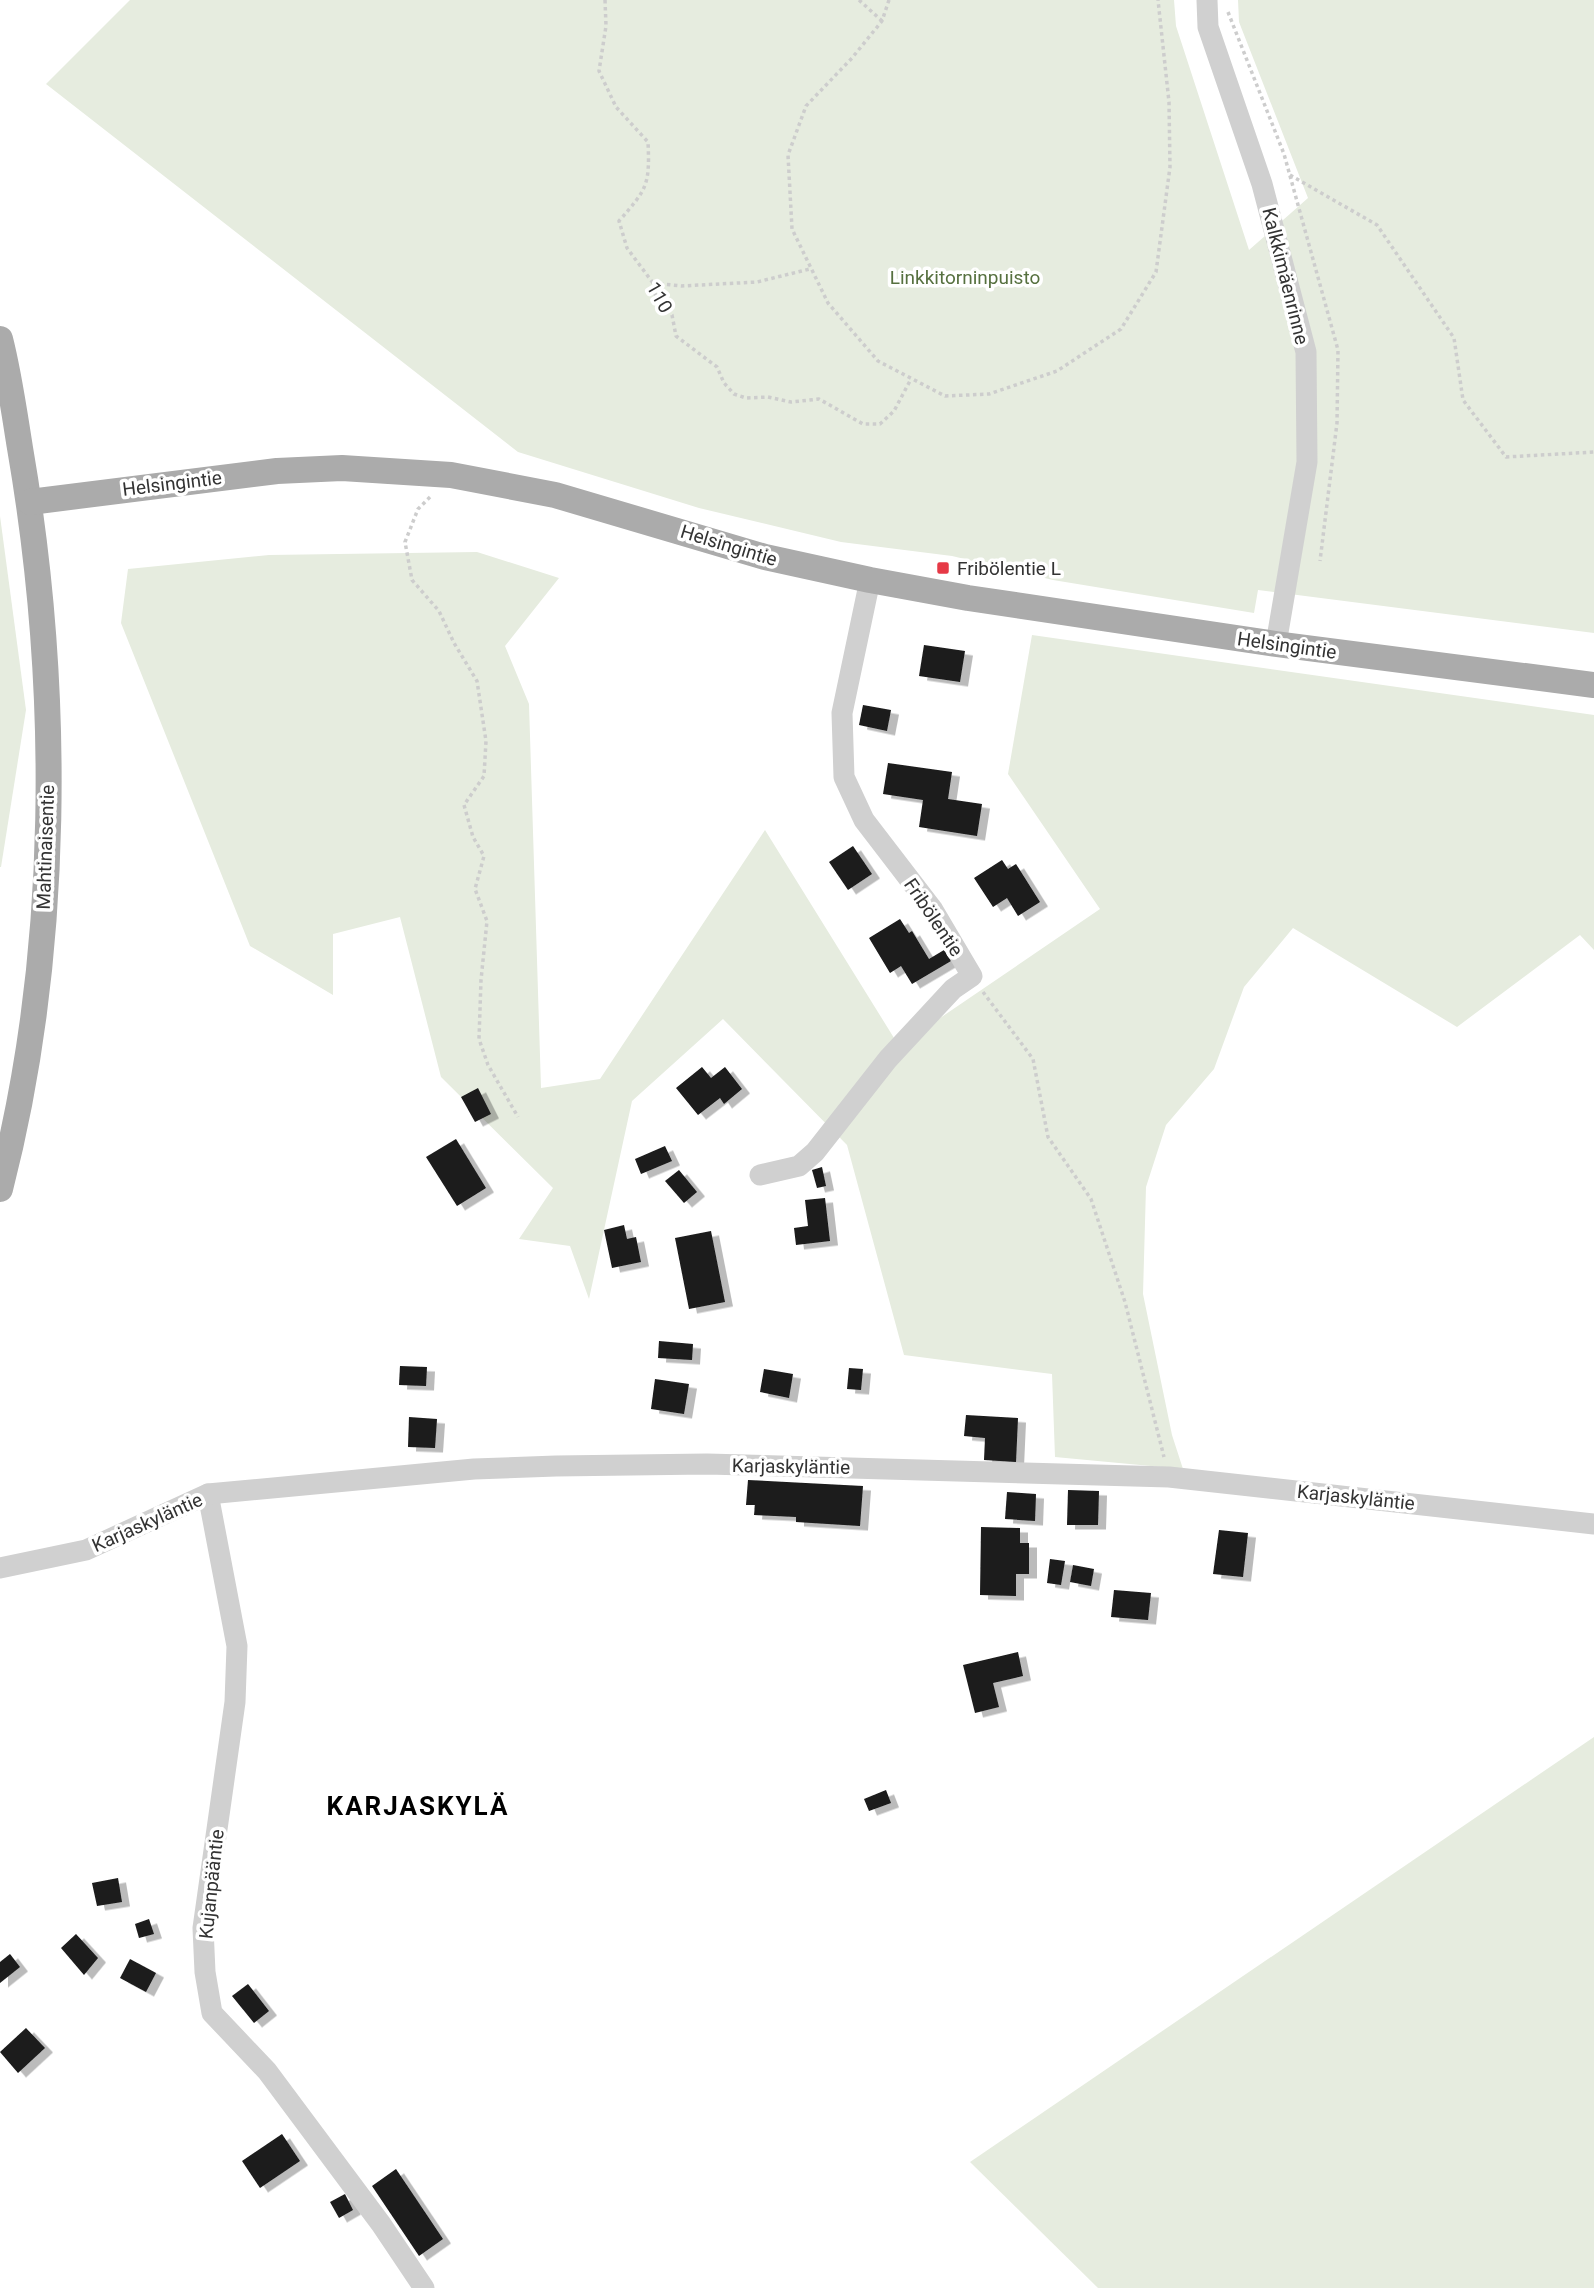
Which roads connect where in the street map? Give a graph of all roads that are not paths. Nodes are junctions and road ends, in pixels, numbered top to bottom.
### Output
1 (1207, 0) edge
2 (0, 338) edge
3 (30, 502) junction
4 (870, 580) junction
5 (1276, 644) junction
6 (1594, 685) edge
7 (760, 1175) dead end
8 (0, 1189) edge
9 (208, 1494) junction
10 (1594, 1524) edge
11 (0, 1568) edge
12 (424, 2288) edge

1 - 5 street, Kalkkimäenrinne
2 - 3 main road
3 - 4 main road, Helsingintie
3 - 8 main road, Mahtinaisentie
4 - 5 main road, Helsingintie
4 - 7 street, Fribölentie
5 - 6 main road, Helsingintie
9 - 10 street, Karjaskyläntie
9 - 11 street, Karjaskyläntie
9 - 12 street, Kujanpääntie

